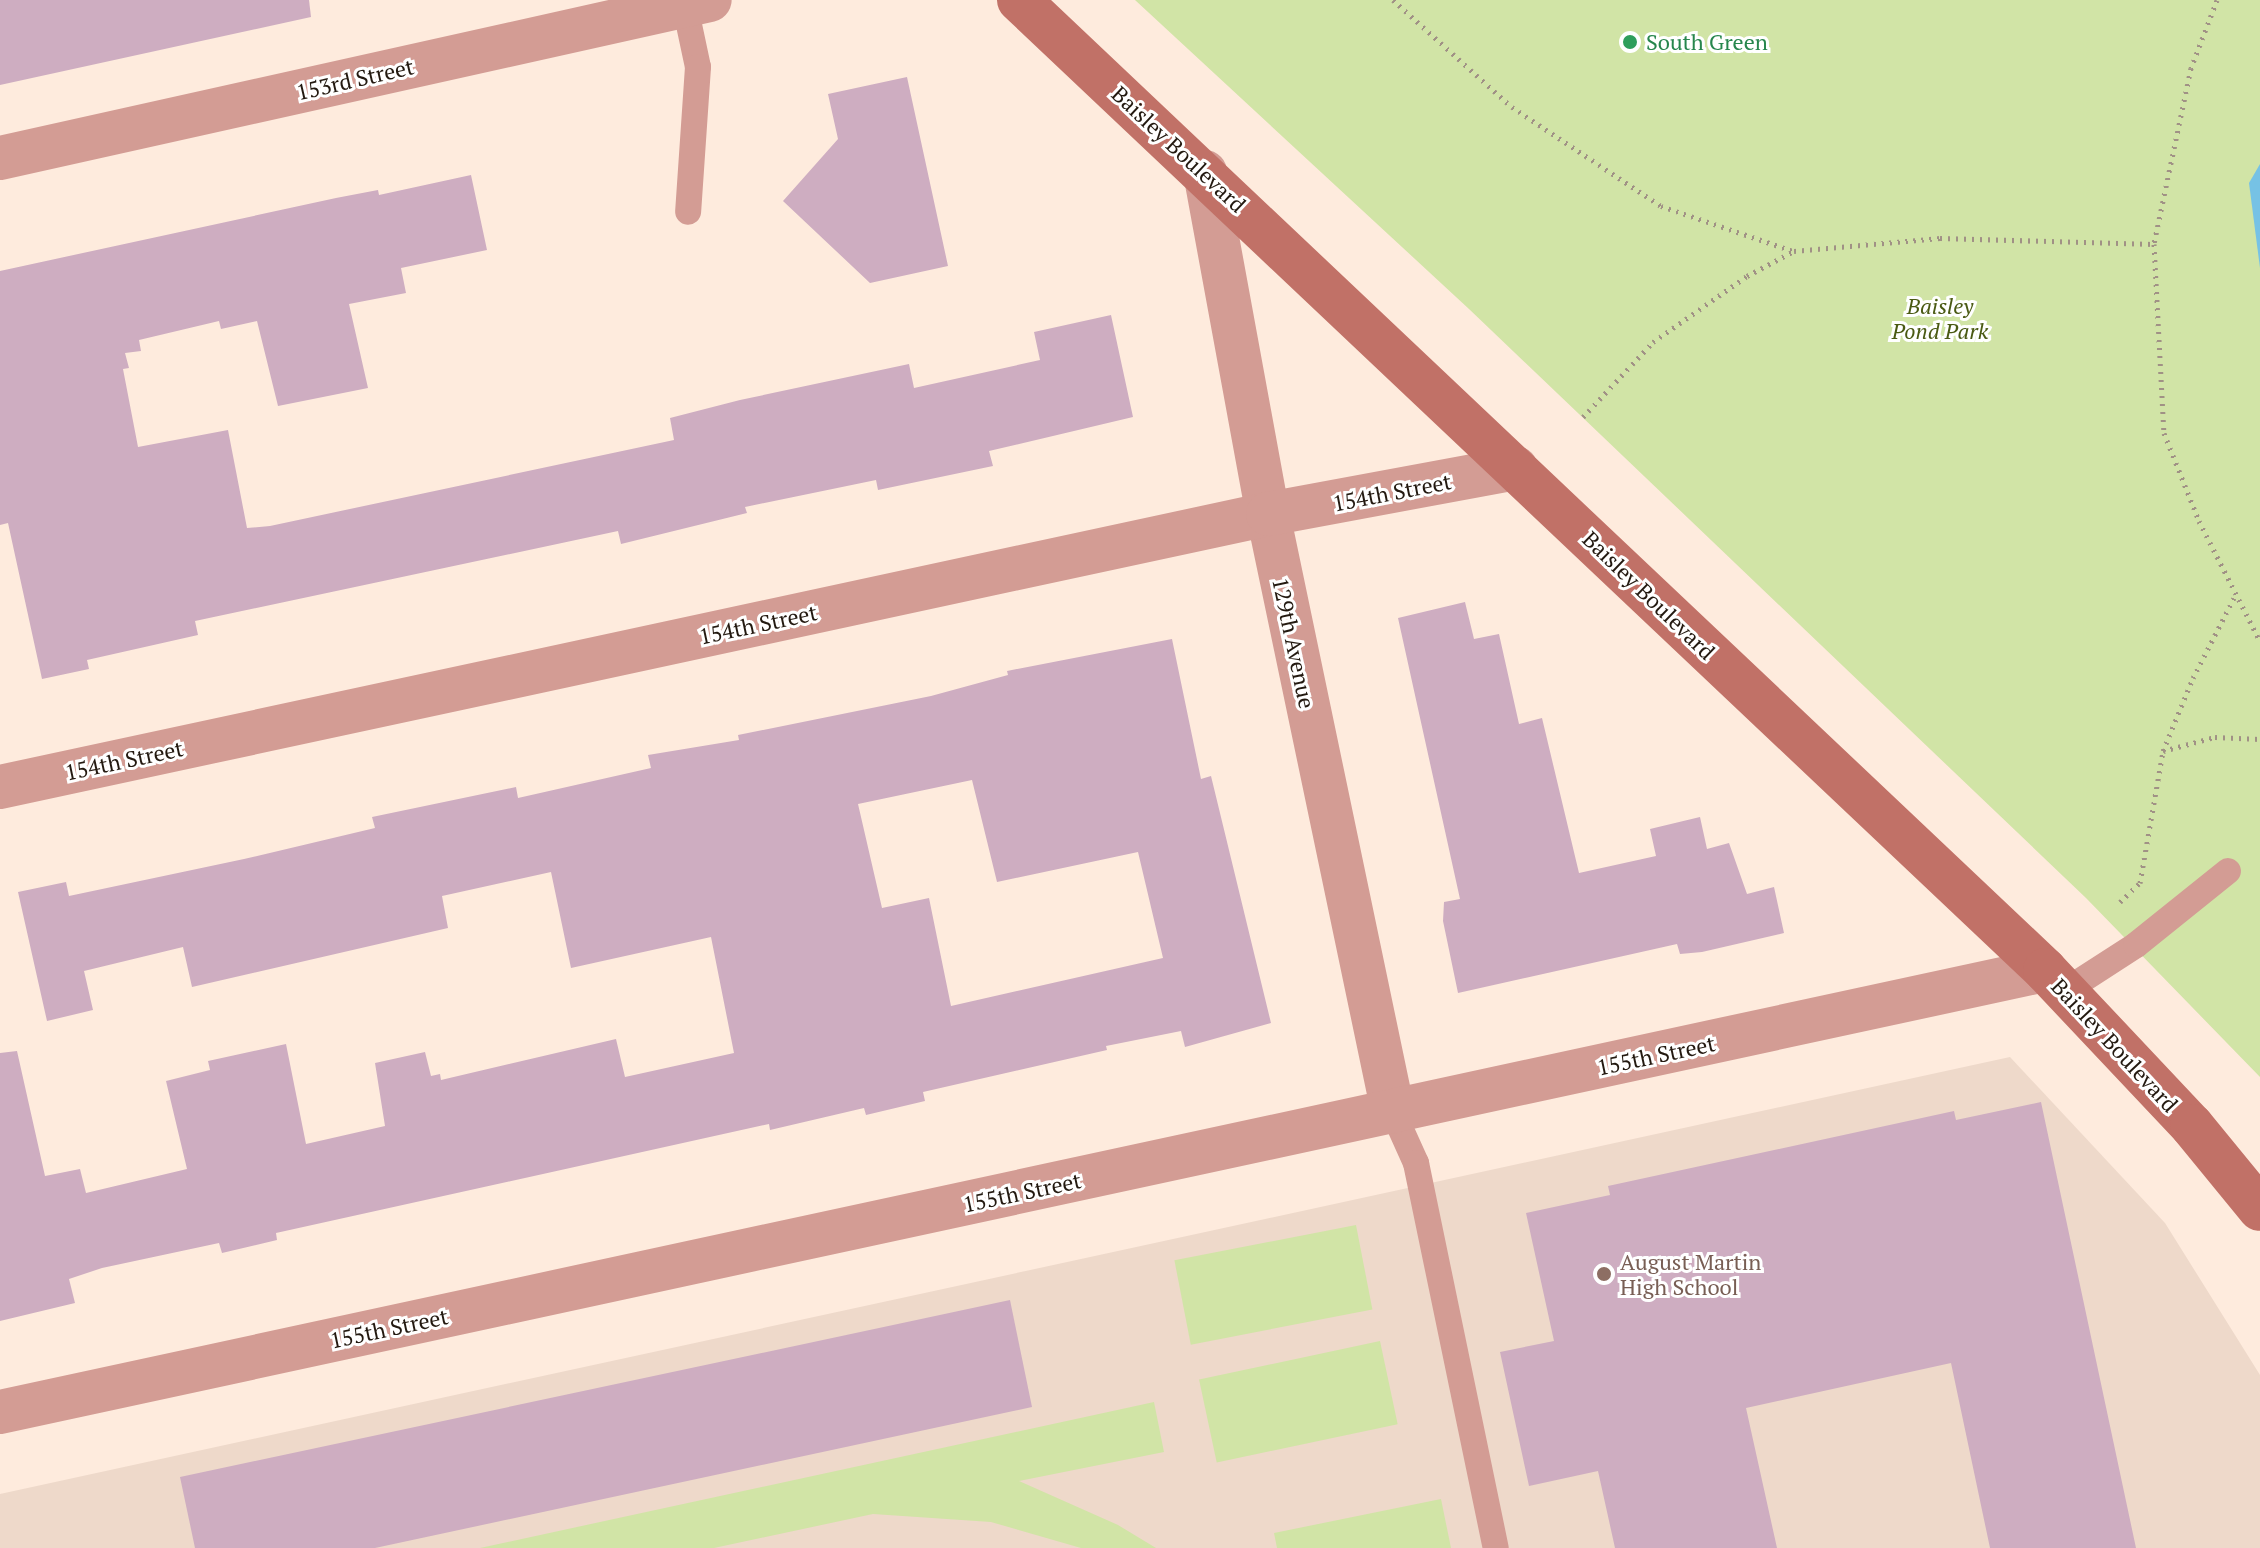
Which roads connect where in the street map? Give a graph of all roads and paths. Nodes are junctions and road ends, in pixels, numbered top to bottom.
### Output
1 (1019, 0) edge
2 (1393, 0) edge
3 (2217, 0) edge
4 (698, 3) edge
5 (0, 158) edge
6 (1205, 172) junction
7 (688, 212) dead end
8 (2154, 244) junction
9 (1794, 251) junction
10 (1583, 417) dead end
11 (1516, 468) junction
12 (1268, 514) junction
13 (2234, 597) junction
14 (2260, 641) edge
15 (2260, 739) edge
16 (2163, 751) junction
17 (0, 787) edge
18 (2228, 871) dead end
19 (2118, 905) dead end
20 (2055, 981) junction
21 (1393, 1112) junction
22 (2260, 1209) edge
23 (0, 1412) edge
24 (1496, 1548) edge

1 - 6 main road, Baisley Boulevard
2 - 9 path
3 - 8 path
4 - 5 street, 153rd Street
4 - 7 lane
6 - 11 main road, Baisley Boulevard
6 - 12 street, 129th Avenue
8 - 9 path
8 - 13 path
9 - 10 path
11 - 12 street, 154th Street
11 - 20 main road, Baisley Boulevard
12 - 17 street, 154th Street
12 - 21 street, 129th Avenue
13 - 14 path
13 - 16 path
15 - 16 path
16 - 19 path
18 - 20 lane
20 - 21 street, 155th Street
20 - 22 main road, Baisley Boulevard
21 - 23 street, 155th Street
21 - 24 lane

